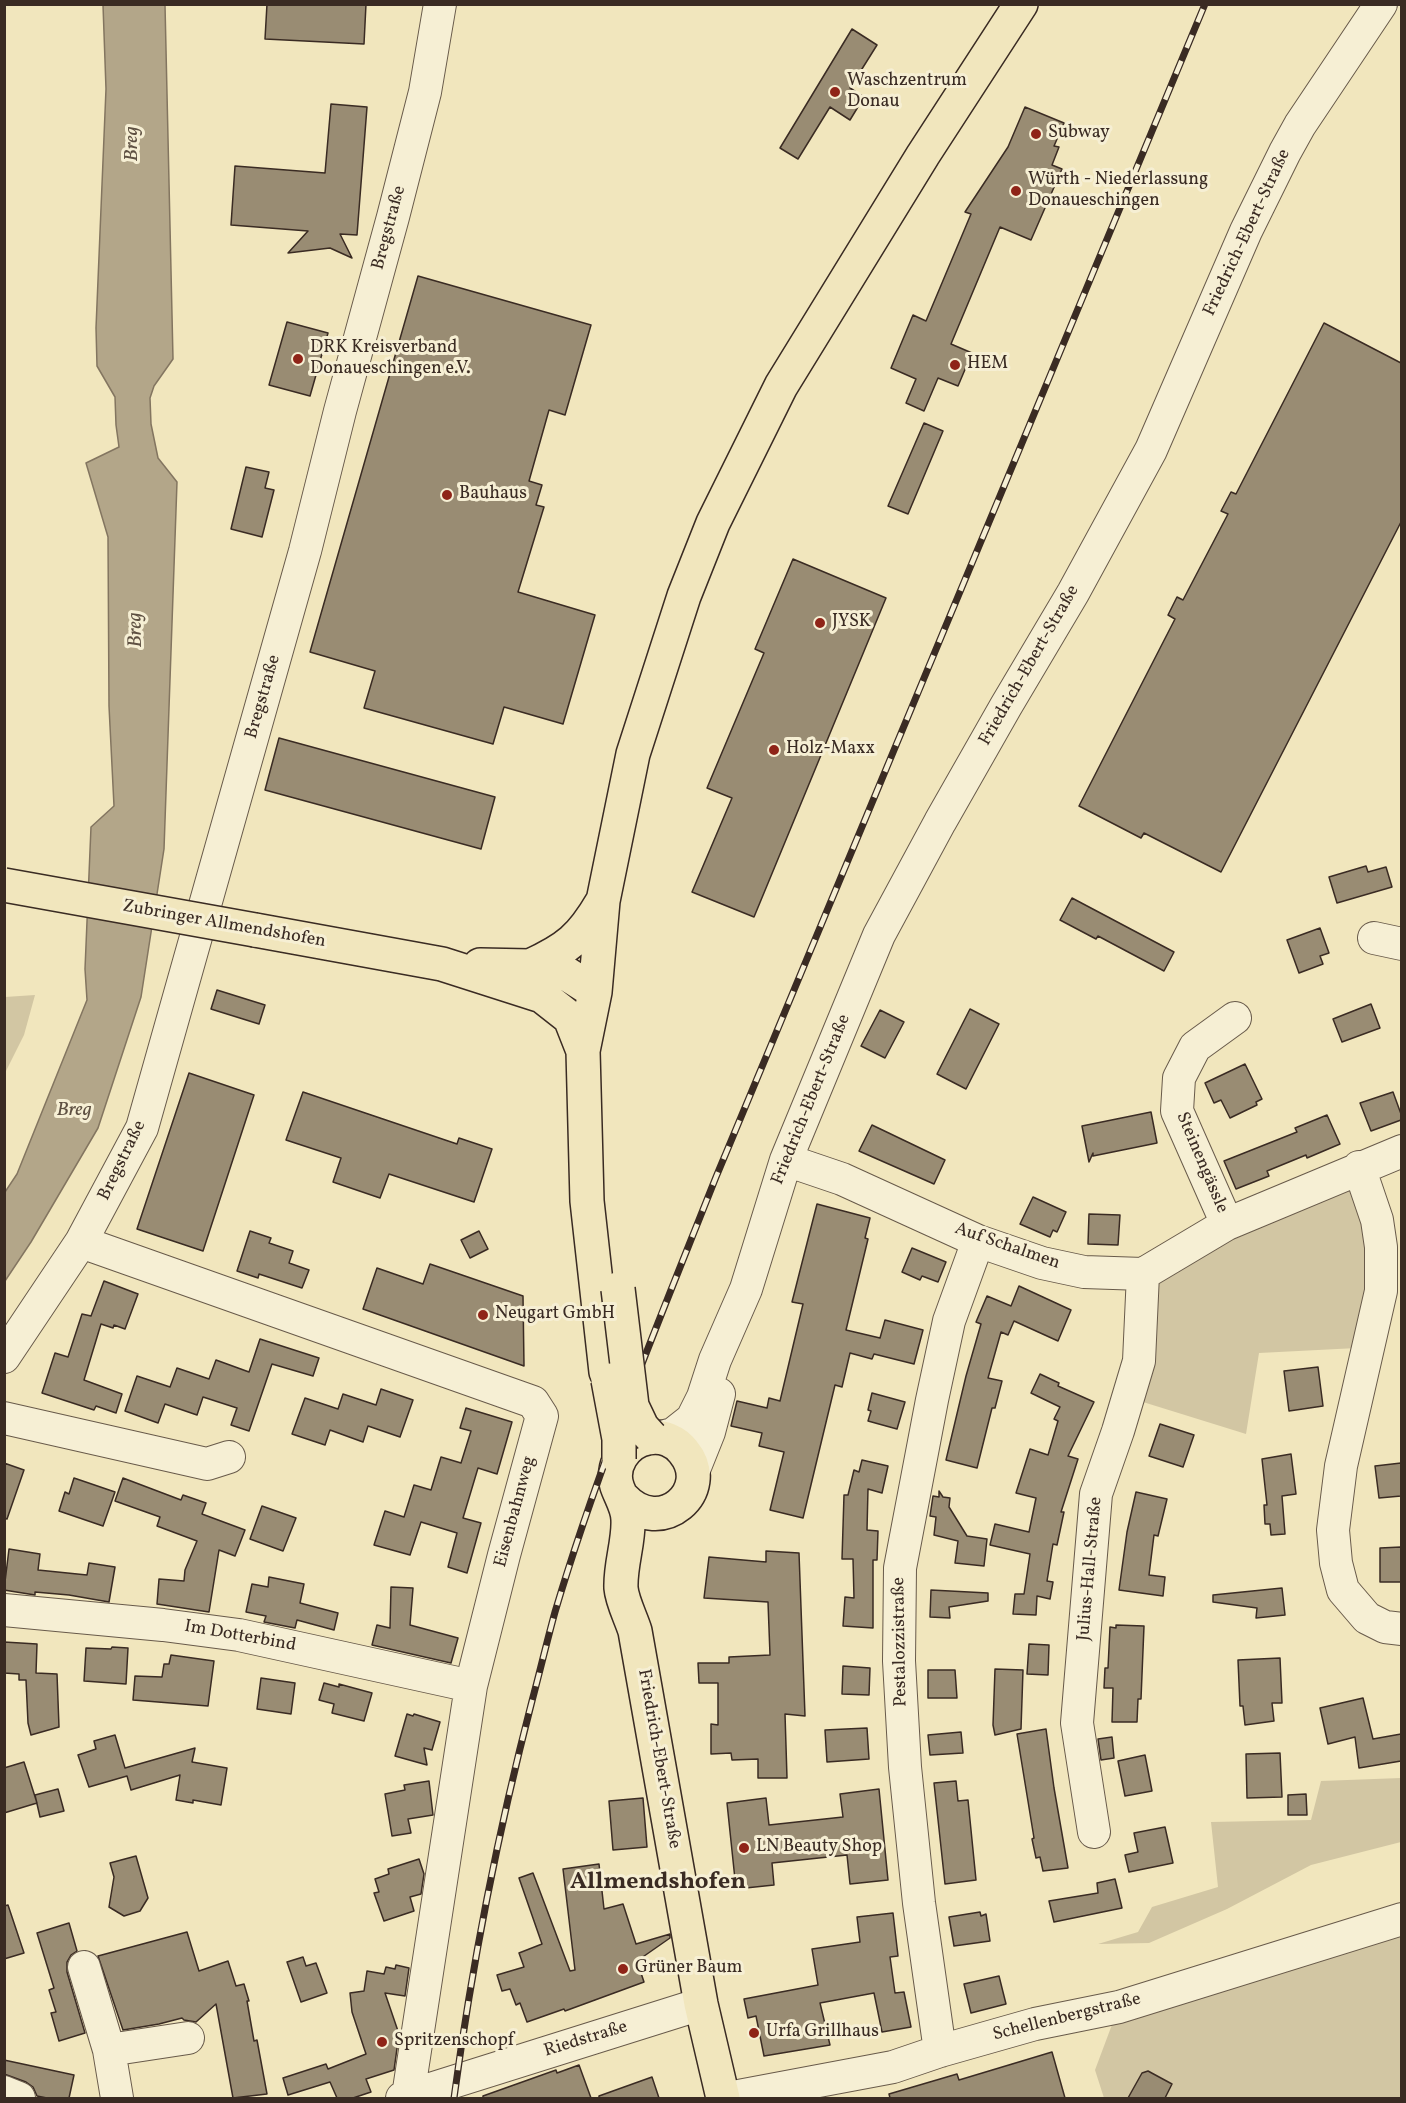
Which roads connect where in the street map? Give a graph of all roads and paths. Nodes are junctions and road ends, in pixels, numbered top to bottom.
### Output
1 (440, 4) edge
2 (1021, 4) edge
3 (1375, 12) edge
4 (4, 885) edge
5 (603, 901) junction
6 (442, 964) junction
7 (530, 966) junction
8 (596, 992) junction
9 (1235, 1018) dead end
10 (583, 1051) junction
11 (1401, 1151) edge
12 (786, 1160) junction
13 (1359, 1167) junction
14 (1227, 1224) junction
15 (978, 1241) junction
16 (81, 1242) junction
17 (1143, 1274) junction
18 (728, 1331) junction
19 (4, 1357) edge
20 (4, 1418) edge
21 (656, 1437) junction
22 (229, 1457) dead end
23 (619, 1459) junction
24 (693, 1472) junction
25 (626, 1501) junction
26 (668, 1512) junction
27 (4, 1610) edge
28 (1401, 1629) edge
29 (635, 1631) junction
30 (471, 1686) junction
31 (1094, 1832) dead end
32 (1401, 1919) edge
33 (84, 1967) dead end
34 (701, 2004) junction
35 (188, 2038) dead end
36 (109, 2050) junction
37 (940, 2051) junction
38 (478, 2086) edge
39 (4, 2092) edge
40 (405, 2097) edge
41 (19, 2098) edge
42 (117, 2098) edge
43 (723, 2098) edge
44 (728, 2098) edge

1 - 16 street, Bregstraße
2 - 5 main road
3 - 12 street, Friedrich-Ebert-Straße
4 - 6 main road, Zubringer Allmendshofen, bridge
5 - 7 main road
5 - 8 main road
6 - 7 main road
6 - 10 main road
7 - 8 main road
8 - 10 main road
8 - 21 main road, bridge
9 - 14 street, Steinengässle
10 - 23 main road, bridge
11 - 13 street
12 - 15 street, Auf Schalmen
12 - 18 street, Friedrich-Ebert-Straße
13 - 14 street
13 - 28 street
14 - 17 street
15 - 17 street, Auf Schalmen
15 - 37 street, Pestalozzistraße
16 - 19 street, Bregstraße
16 - 30 street, Eisenbahnweg
17 - 31 street, Julius-Hall-Straße
18 - 21 street, Friedrich-Ebert-Straße
18 - 24 street, Friedrich-Ebert-Straße
20 - 22 street
21 - 23 main road, Friedrich-Ebert-Straße
21 - 24 main road
23 - 25 main road, Friedrich-Ebert-Straße
24 - 26 main road, Friedrich-Ebert-Straße
25 - 26 main road
25 - 29 main road, Friedrich-Ebert-Straße
26 - 29 main road, Friedrich-Ebert-Straße
27 - 30 street, Im Dotterbind
29 - 34 main road, Friedrich-Ebert-Straße
30 - 40 street, Eisenbahnweg
32 - 37 street, Schellenbergstraße
33 - 36 street
34 - 38 street, Riedstraße
34 - 43 main road, Friedrich-Ebert-Straße
35 - 36 street
36 - 42 street
37 - 44 street, Schellenbergstraße
38 - 40 street, Riedstraße
39 - 41 street

